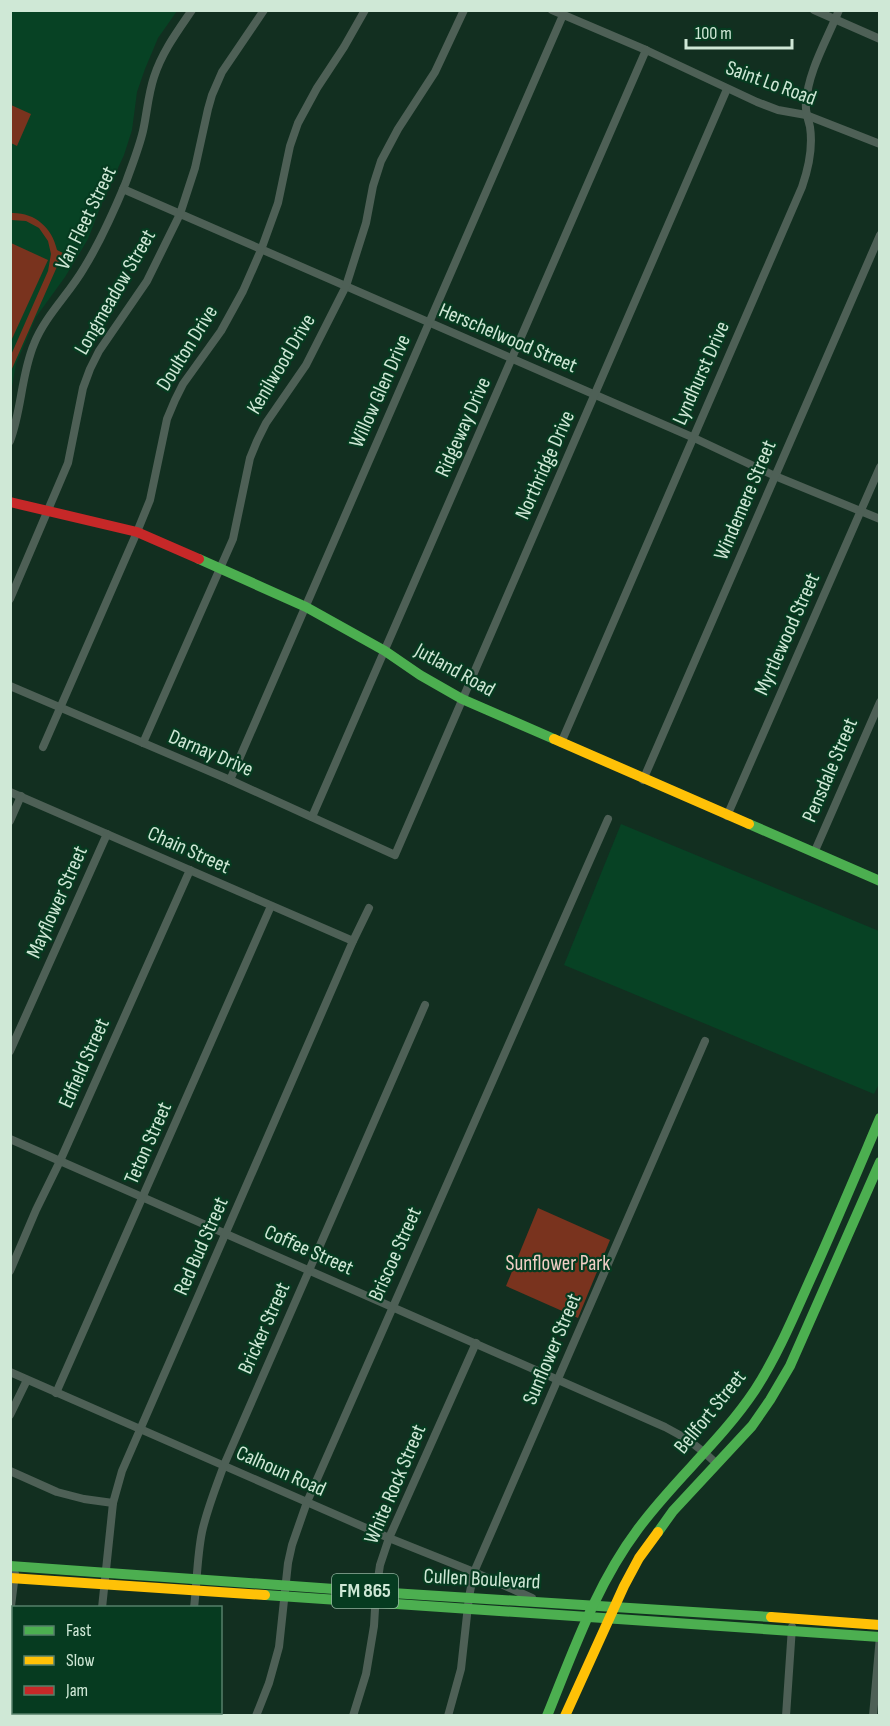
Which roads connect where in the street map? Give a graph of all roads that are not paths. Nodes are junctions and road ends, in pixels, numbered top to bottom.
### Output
1 (192, 10) edge
2 (264, 10) edge
3 (365, 10) edge
4 (464, 10) edge
5 (552, 10) edge
6 (814, 10) edge
7 (840, 10) edge
8 (563, 15) junction
9 (836, 20) junction
10 (879, 39) edge
11 (646, 50) junction
12 (727, 88) junction
13 (806, 115) junction
14 (879, 144) edge
15 (123, 189) junction
16 (180, 214) junction
17 (879, 235) edge
18 (261, 250) junction
19 (346, 286) junction
20 (429, 323) junction
21 (512, 359) junction
22 (595, 395) junction
23 (692, 437) junction
24 (10, 441) edge
25 (879, 466) edge
26 (775, 476) junction
27 (10, 502) edge
28 (48, 510) junction
29 (860, 511) junction
30 (879, 519) edge
31 (138, 532) junction
32 (220, 568) junction
33 (10, 599) edge
34 (306, 607) junction
35 (385, 651) junction
36 (10, 686) edge
37 (462, 699) junction
38 (879, 702) edge
39 (61, 708) junction
40 (143, 743) junction
41 (561, 743) junction
42 (43, 747) dead end
43 (230, 780) junction
44 (644, 780) junction
45 (10, 792) edge
46 (21, 796) junction
47 (727, 816) junction
48 (312, 817) junction
49 (608, 819) dead end
50 (10, 821) edge
51 (107, 834) junction
52 (814, 853) junction
53 (395, 855) joint
54 (190, 870) junction
55 (879, 882) edge
56 (271, 906) junction
57 (369, 908) dead end
58 (353, 941) junction
59 (425, 1005) dead end
60 (705, 1041) dead end
61 (10, 1051) edge
62 (879, 1118) edge
63 (10, 1139) edge
64 (60, 1161) junction
65 (879, 1162) edge
66 (856, 1173) junction
67 (872, 1180) junction
68 (143, 1197) junction
69 (227, 1233) junction
70 (816, 1266) junction
71 (10, 1270) edge
72 (309, 1270) junction
73 (831, 1272) junction
74 (392, 1306) junction
75 (476, 1343) junction
76 (774, 1359) junction
77 (790, 1365) junction
78 (10, 1372) edge
79 (559, 1379) junction
80 (27, 1380) junction
81 (56, 1393) junction
82 (10, 1415) edge
83 (140, 1429) junction
84 (705, 1451) junction
85 (717, 1464) junction
86 (224, 1465) junction
87 (10, 1471) edge
88 (661, 1498) junction
89 (307, 1502) junction
90 (113, 1503) junction
91 (673, 1511) junction
92 (389, 1538) junction
93 (13, 1572) edge
94 (474, 1572) junction
95 (106, 1573) junction
96 (197, 1579) junction
97 (105, 1585) junction
98 (286, 1585) junction
99 (196, 1591) junction
100 (376, 1592) junction
101 (284, 1597) junction
102 (469, 1597) junction
103 (538, 1601) junction
104 (375, 1603) junction
105 (594, 1605) junction
106 (102, 1606) edge
107 (194, 1606) edge
108 (614, 1607) junction
109 (467, 1609) junction
110 (10, 1614) edge
111 (588, 1617) junction
112 (609, 1619) junction
113 (793, 1625) junction
114 (879, 1625) edge
115 (879, 1636) edge
116 (256, 1716) edge
117 (353, 1716) edge
118 (448, 1716) edge
119 (547, 1716) edge
120 (565, 1716) edge
121 (786, 1716) edge
122 (873, 1716) edge

1 - 15 street, Van Fleet Street
2 - 16 street, Longmeadow Street
3 - 18 street, Doulton Drive
4 - 19 street, Kenilwood Drive
5 - 8 street, Saint Lo Road
6 - 9 street
7 - 9 street, Lyndhurst Drive
8 - 11 street, Saint Lo Road
8 - 20 street, Willow Glen Drive
9 - 10 street
9 - 13 street, Lyndhurst Drive
11 - 12 street, Saint Lo Road
11 - 21 street, Ridgeway Drive
12 - 13 street, Saint Lo Road
12 - 22 street, Northridge Drive
13 - 14 street, Saint Lo Road
13 - 23 street, Lyndhurst Drive
15 - 16 street, Herschelwood Street
15 - 24 street, Van Fleet Street
16 - 18 street, Herschelwood Street
16 - 28 street, Longmeadow Street
17 - 26 street, Windemere Street
18 - 19 street, Herschelwood Street
18 - 31 street, Doulton Drive
19 - 20 street, Herschelwood Street
19 - 32 street, Kenilwood Drive
20 - 21 street, Herschelwood Street
20 - 34 street, Willow Glen Drive
21 - 22 street, Herschelwood Street
21 - 35 street, Ridgeway Drive
22 - 23 street, Herschelwood Street
22 - 37 street, Northridge Drive
23 - 26 street, Herschelwood Street
23 - 41 street, Lyndhurst Drive
25 - 29 street, Myrtlewood Street
26 - 29 street, Herschelwood Street
26 - 44 street, Windemere Street
27 - 28 main road, Jutland Road
28 - 31 main road, Jutland Road
28 - 33 street, Longmeadow Street
29 - 30 street, Herschelwood Street
29 - 47 street, Myrtlewood Street
31 - 32 main road, Jutland Road
31 - 39 street, Doulton Drive
32 - 34 main road, Jutland Road
32 - 40 street, Kenilwood Drive
34 - 35 main road, Jutland Road
34 - 43 street, Willow Glen Drive
35 - 37 main road, Jutland Road
35 - 48 street, Ridgeway Drive
36 - 39 street, Darnay Drive
37 - 41 main road, Jutland Road
37 - 53 street, Northridge Drive
38 - 52 street, Pensdale Street
39 - 40 street, Darnay Drive
39 - 42 street, Doulton Drive
40 - 43 street, Darnay Drive
41 - 44 main road, Jutland Road
43 - 48 street, Darnay Drive
44 - 47 main road, Jutland Road
45 - 46 street, Chain Street
46 - 50 street
46 - 51 street, Chain Street
47 - 52 main road, Jutland Road
48 - 53 street, Darnay Drive
49 - 74 street, Briscoe Street
51 - 54 street, Chain Street
51 - 61 street, Mayflower Street
52 - 55 main road, Jutland Road
54 - 56 street, Chain Street
54 - 64 street, Edfield Street
56 - 58 street, Chain Street
56 - 68 street, Teton Street
57 - 58 street, Red Bud Street
58 - 69 street, Red Bud Street
59 - 72 street, Bricker Street
60 - 79 street, Sunflower Street
62 - 66 main road, Bellfort Street
63 - 64 street, Coffee Street
64 - 68 street, Coffee Street
64 - 71 street, Edfield Street
65 - 67 main road, Bellfort Street
66 - 67 main road
66 - 70 main road, Bellfort Street
67 - 73 main road, Bellfort Street
68 - 69 street, Coffee Street
68 - 81 street, Teton Street
69 - 72 street, Coffee Street
69 - 83 street, Red Bud Street
70 - 73 main road
70 - 76 main road, Bellfort Street
72 - 74 street, Coffee Street
72 - 86 street, Bricker Street
73 - 77 main road, Bellfort Street
74 - 75 street, Coffee Street
74 - 89 street, Briscoe Street
75 - 79 street, Coffee Street
75 - 92 street, White Rock Street
76 - 77 main road
76 - 84 main road, Bellfort Street
77 - 85 main road, Bellfort Street
78 - 80 street, Calhoun Road
79 - 84 street, Coffee Street
79 - 94 street, Sunflower Street
80 - 81 street, Calhoun Road
80 - 82 street
81 - 83 street, Calhoun Road
83 - 86 street, Calhoun Road
83 - 90 street, Red Bud Street
84 - 85 street, Coffee Street
84 - 88 main road, Bellfort Street
85 - 91 main road, Bellfort Street
86 - 89 street, Calhoun Road
86 - 96 street, Bricker Street
87 - 90 street
88 - 91 main road
88 - 105 main road, Bellfort Street
89 - 92 street, Calhoun Road
89 - 98 street, Briscoe Street
90 - 95 street, Red Bud Street
91 - 108 main road, Bellfort Street
92 - 94 street, Calhoun Road
92 - 100 street, White Rock Street
93 - 95 main road, Cullen Boulevard / FM 865
93 - 97 main road, Cullen Boulevard / FM 865
93 - 110 street
94 - 102 street, Sunflower Street
94 - 103 street, Calhoun Road
95 - 96 main road, Cullen Boulevard / FM 865
95 - 97 street, Red Bud Street
96 - 98 main road, Cullen Boulevard / FM 865
96 - 99 street, Bricker Street
97 - 99 main road, Cullen Boulevard / FM 865
97 - 106 street, Red Bud Street
98 - 100 main road, Cullen Boulevard / FM 865
98 - 101 street, Briscoe Street
99 - 101 main road, Cullen Boulevard / FM 865
99 - 107 street, Bricker Street
100 - 102 main road, Cullen Boulevard / FM 865
100 - 104 street, White Rock Street
101 - 104 main road, Cullen Boulevard / FM 865
101 - 116 street, Briscoe Street
102 - 103 main road, Cullen Boulevard / FM 865
102 - 109 street, Sunflower Street
103 - 105 main road, Cullen Boulevard / FM 865
104 - 109 main road, Cullen Boulevard / FM 865
104 - 117 street, White Rock Street
105 - 108 main road, Cullen Boulevard / FM 865
105 - 111 main road, Bellfort Street
108 - 112 main road, Bellfort Street
108 - 113 main road, Cullen Boulevard / FM 865
109 - 111 main road, Cullen Boulevard / FM 865
109 - 118 street
111 - 112 main road, Cullen Boulevard / FM 865
111 - 119 main road, Bellfort Street
112 - 113 main road, Cullen Boulevard / FM 865
112 - 120 main road, Bellfort Street
113 - 114 main road, Cullen Boulevard / FM 865
113 - 115 main road, Cullen Boulevard / FM 865
113 - 121 street
115 - 122 street

